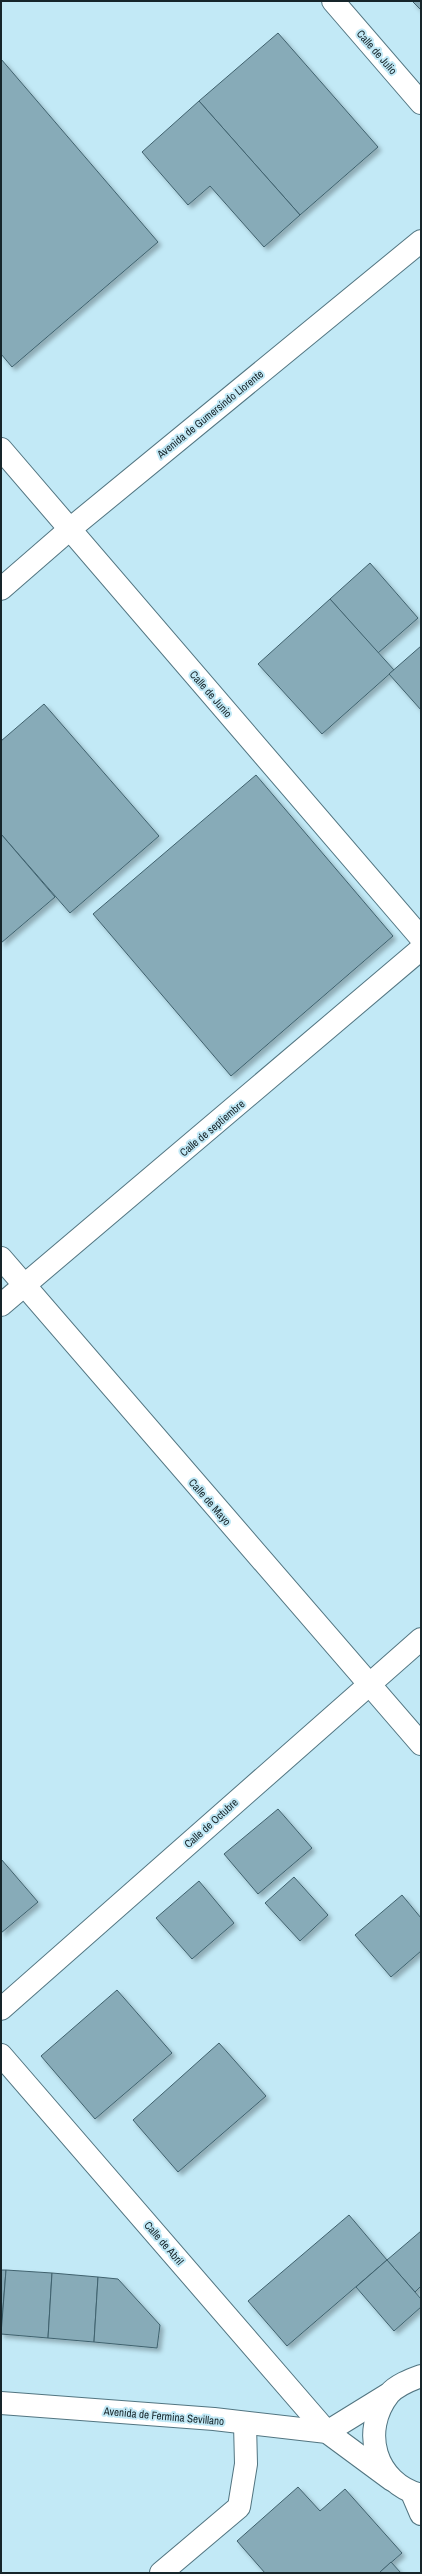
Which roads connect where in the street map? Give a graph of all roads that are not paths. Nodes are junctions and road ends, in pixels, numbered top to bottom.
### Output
1 (333, 1) edge
2 (421, 103) edge
3 (421, 241) edge
4 (1, 449) edge
5 (70, 529) junction
6 (1, 589) edge
7 (421, 938) edge
8 (421, 949) edge
9 (1, 1258) edge
10 (24, 1285) junction
11 (1, 1305) edge
12 (421, 1639) edge
13 (368, 1684) junction
14 (421, 1744) edge
15 (1, 2009) edge
16 (1, 2054) edge
17 (421, 2376) edge
18 (390, 2393) junction
19 (1, 2403) edge
20 (245, 2424) junction
21 (327, 2432) junction
22 (392, 2480) junction
23 (417, 2494) edge
24 (421, 2514) edge
25 (161, 2573) edge

1 - 2 street, Calle de Julio
3 - 5 street, Avenida de Gumersindo Llorente
4 - 5 street, Calle de Junio
5 - 6 street, Avenida de Gumersindo Llorente
5 - 7 street, Calle de Junio
8 - 10 street, Calle de septiembre
9 - 10 street, Calle de Mayo
10 - 11 street, Calle de septiembre
10 - 13 street, Calle de Mayo
12 - 13 street, Calle de Octubre
13 - 14 street, Calle de Mayo
13 - 15 street, Calle de Octubre
16 - 21 street, Calle de Abril
17 - 18 street
18 - 21 street
18 - 22 street
19 - 20 street, Avenida de Fermina Sevillano
20 - 21 street, Avenida de Fermina Sevillano
20 - 25 street
21 - 22 street
22 - 23 street
23 - 24 street

